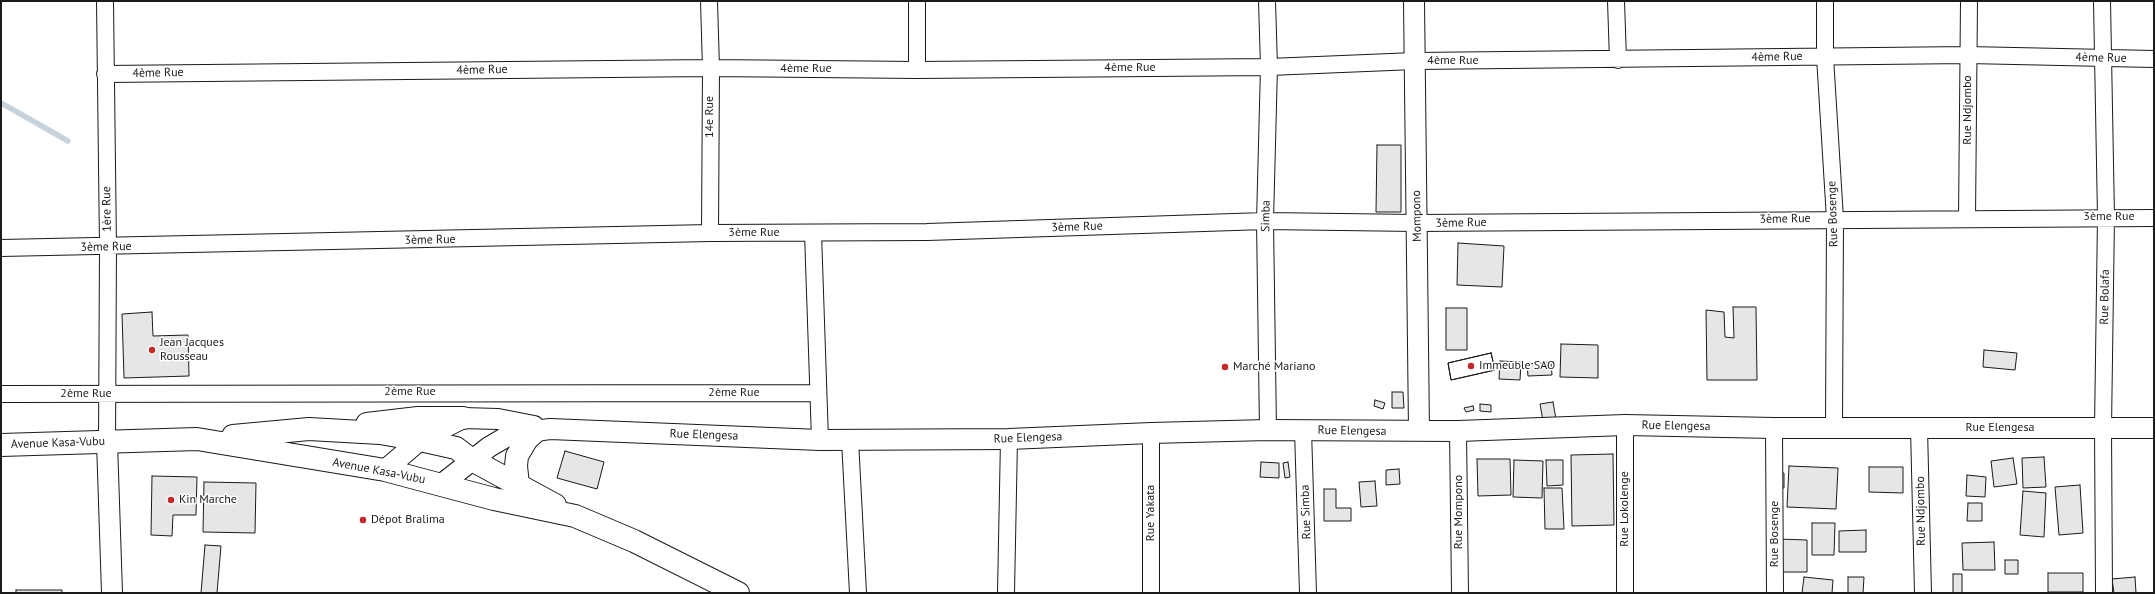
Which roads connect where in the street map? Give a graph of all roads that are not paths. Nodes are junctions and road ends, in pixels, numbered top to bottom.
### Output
1 (105, 1) edge
2 (709, 1) edge
3 (917, 1) edge
4 (1267, 1) edge
5 (1414, 1) edge
6 (1616, 1) edge
7 (1825, 1) edge
8 (1969, 1) edge
9 (2102, 1) edge
10 (1968, 55) junction
11 (1825, 57) junction
12 (2104, 58) junction
13 (2154, 59) edge
14 (1618, 60) junction
15 (1415, 61) junction
16 (711, 68) junction
17 (1269, 68) junction
18 (918, 70) junction
19 (105, 74) junction
20 (2106, 217) junction
21 (2154, 218) edge
22 (1835, 219) junction
23 (1967, 219) junction
24 (1266, 221) junction
25 (1417, 223) junction
26 (710, 233) junction
27 (813, 233) junction
28 (108, 247) junction
29 (1, 248) edge
30 (818, 393) junction
31 (1, 394) edge
32 (107, 394) junction
33 (463, 418) junction
34 (1625, 425) junction
35 (1834, 426) junction
36 (1774, 428) junction
37 (1919, 428) junction
38 (2103, 428) junction
39 (2154, 428) edge
40 (544, 429) junction
41 (325, 430) junction
42 (1268, 430) junction
43 (1303, 430) junction
44 (1419, 431) junction
45 (1458, 431) junction
46 (1151, 433) junction
47 (197, 439) junction
48 (1009, 439) junction
49 (420, 440) junction
50 (820, 440) junction
51 (850, 440) junction
52 (107, 442) junction
53 (1, 445) edge
54 (472, 460) junction
55 (386, 470) junction
56 (442, 484) junction
57 (518, 485) junction
58 (576, 516) junction
59 (112, 593) edge
60 (738, 593) edge
61 (858, 593) edge
62 (1006, 593) edge
63 (1151, 593) edge
64 (1308, 593) edge
65 (1460, 593) edge
66 (1625, 593) edge
67 (1775, 593) edge
68 (1923, 593) edge
69 (2104, 593) edge

1 - 19 street, 1ère Rue
2 - 16 street, 14e Rue
3 - 18 street
4 - 17 street, Simba
5 - 15 street, Mompono
6 - 14 street
7 - 11 street, Rue Bosenge
8 - 10 street, Rue Ndjombo
9 - 12 street, Rue Bolafa
10 - 11 street, 4ème Rue
10 - 12 street, 4ème Rue
10 - 23 street, Rue Ndjombo
11 - 14 street, 4ème Rue
11 - 22 street, Rue Bosenge
12 - 13 street, 4ème Rue
12 - 20 street, Rue Bolafa
14 - 15 street, 4ème Rue
15 - 17 street, 4ème Rue
15 - 25 street, Mompono
16 - 18 street, 4ème Rue
16 - 19 street, 4ème Rue
16 - 26 street, 14e Rue
17 - 18 street, 4ème Rue
17 - 24 street, Simba
19 - 28 street, 1ère Rue
20 - 21 street, 3ème Rue
20 - 23 street, 3ème Rue
20 - 38 street, Rue Bolafa
22 - 23 street, 3ème Rue
22 - 25 street, 3ème Rue
22 - 35 street, Rue Bosenge
24 - 25 street, 3ème Rue
24 - 27 street, 3ème Rue
24 - 42 street, Simba
25 - 44 street, Mompono
26 - 27 street, 3ème Rue
26 - 28 street, 3ème Rue
27 - 30 street
28 - 29 street, 3ème Rue
28 - 32 street, 1ère Rue
30 - 32 street, 2ème Rue
30 - 50 street
31 - 32 street, 2ème Rue
32 - 52 street, 1ère Rue
33 - 40 street
33 - 41 main road
33 - 49 street
34 - 36 street, Rue Elengesa
34 - 45 street, Rue Elengesa
34 - 66 street, Rue Lokolenge
35 - 36 street, Rue Elengesa
35 - 37 street, Rue Elengesa
36 - 67 street, Rue Bosenge
37 - 38 street, Rue Elengesa
37 - 68 street, Rue Ndjombo
38 - 39 street, Rue Elengesa
38 - 69 street, Rue Bolafa
40 - 50 street, Rue Elengesa
40 - 54 street
40 - 57 main road
41 - 47 main road
41 - 49 main road
42 - 43 street, Rue Elengesa
42 - 46 street, Rue Elengesa
43 - 44 street, Rue Elengesa
43 - 64 street, Rue Simba
44 - 45 street, Rue Elengesa
45 - 65 street, Rue Mompono
46 - 48 street, Rue Elengesa
46 - 63 street, Rue Yakata
47 - 52 main road, Avenue Kasa-Vubu
47 - 55 main road, Avenue Kasa-Vubu
48 - 51 street, Rue Elengesa
48 - 62 street
49 - 54 main road
49 - 55 street
50 - 51 street, Rue Elengesa
51 - 61 street
52 - 53 main road, Avenue Kasa-Vubu
52 - 59 street
54 - 56 street
54 - 57 main road
55 - 56 main road, Avenue Kasa-Vubu
56 - 58 main road, Avenue Kasa-Vubu
57 - 58 main road
58 - 60 main road, Avenue Kasa-Vubu

